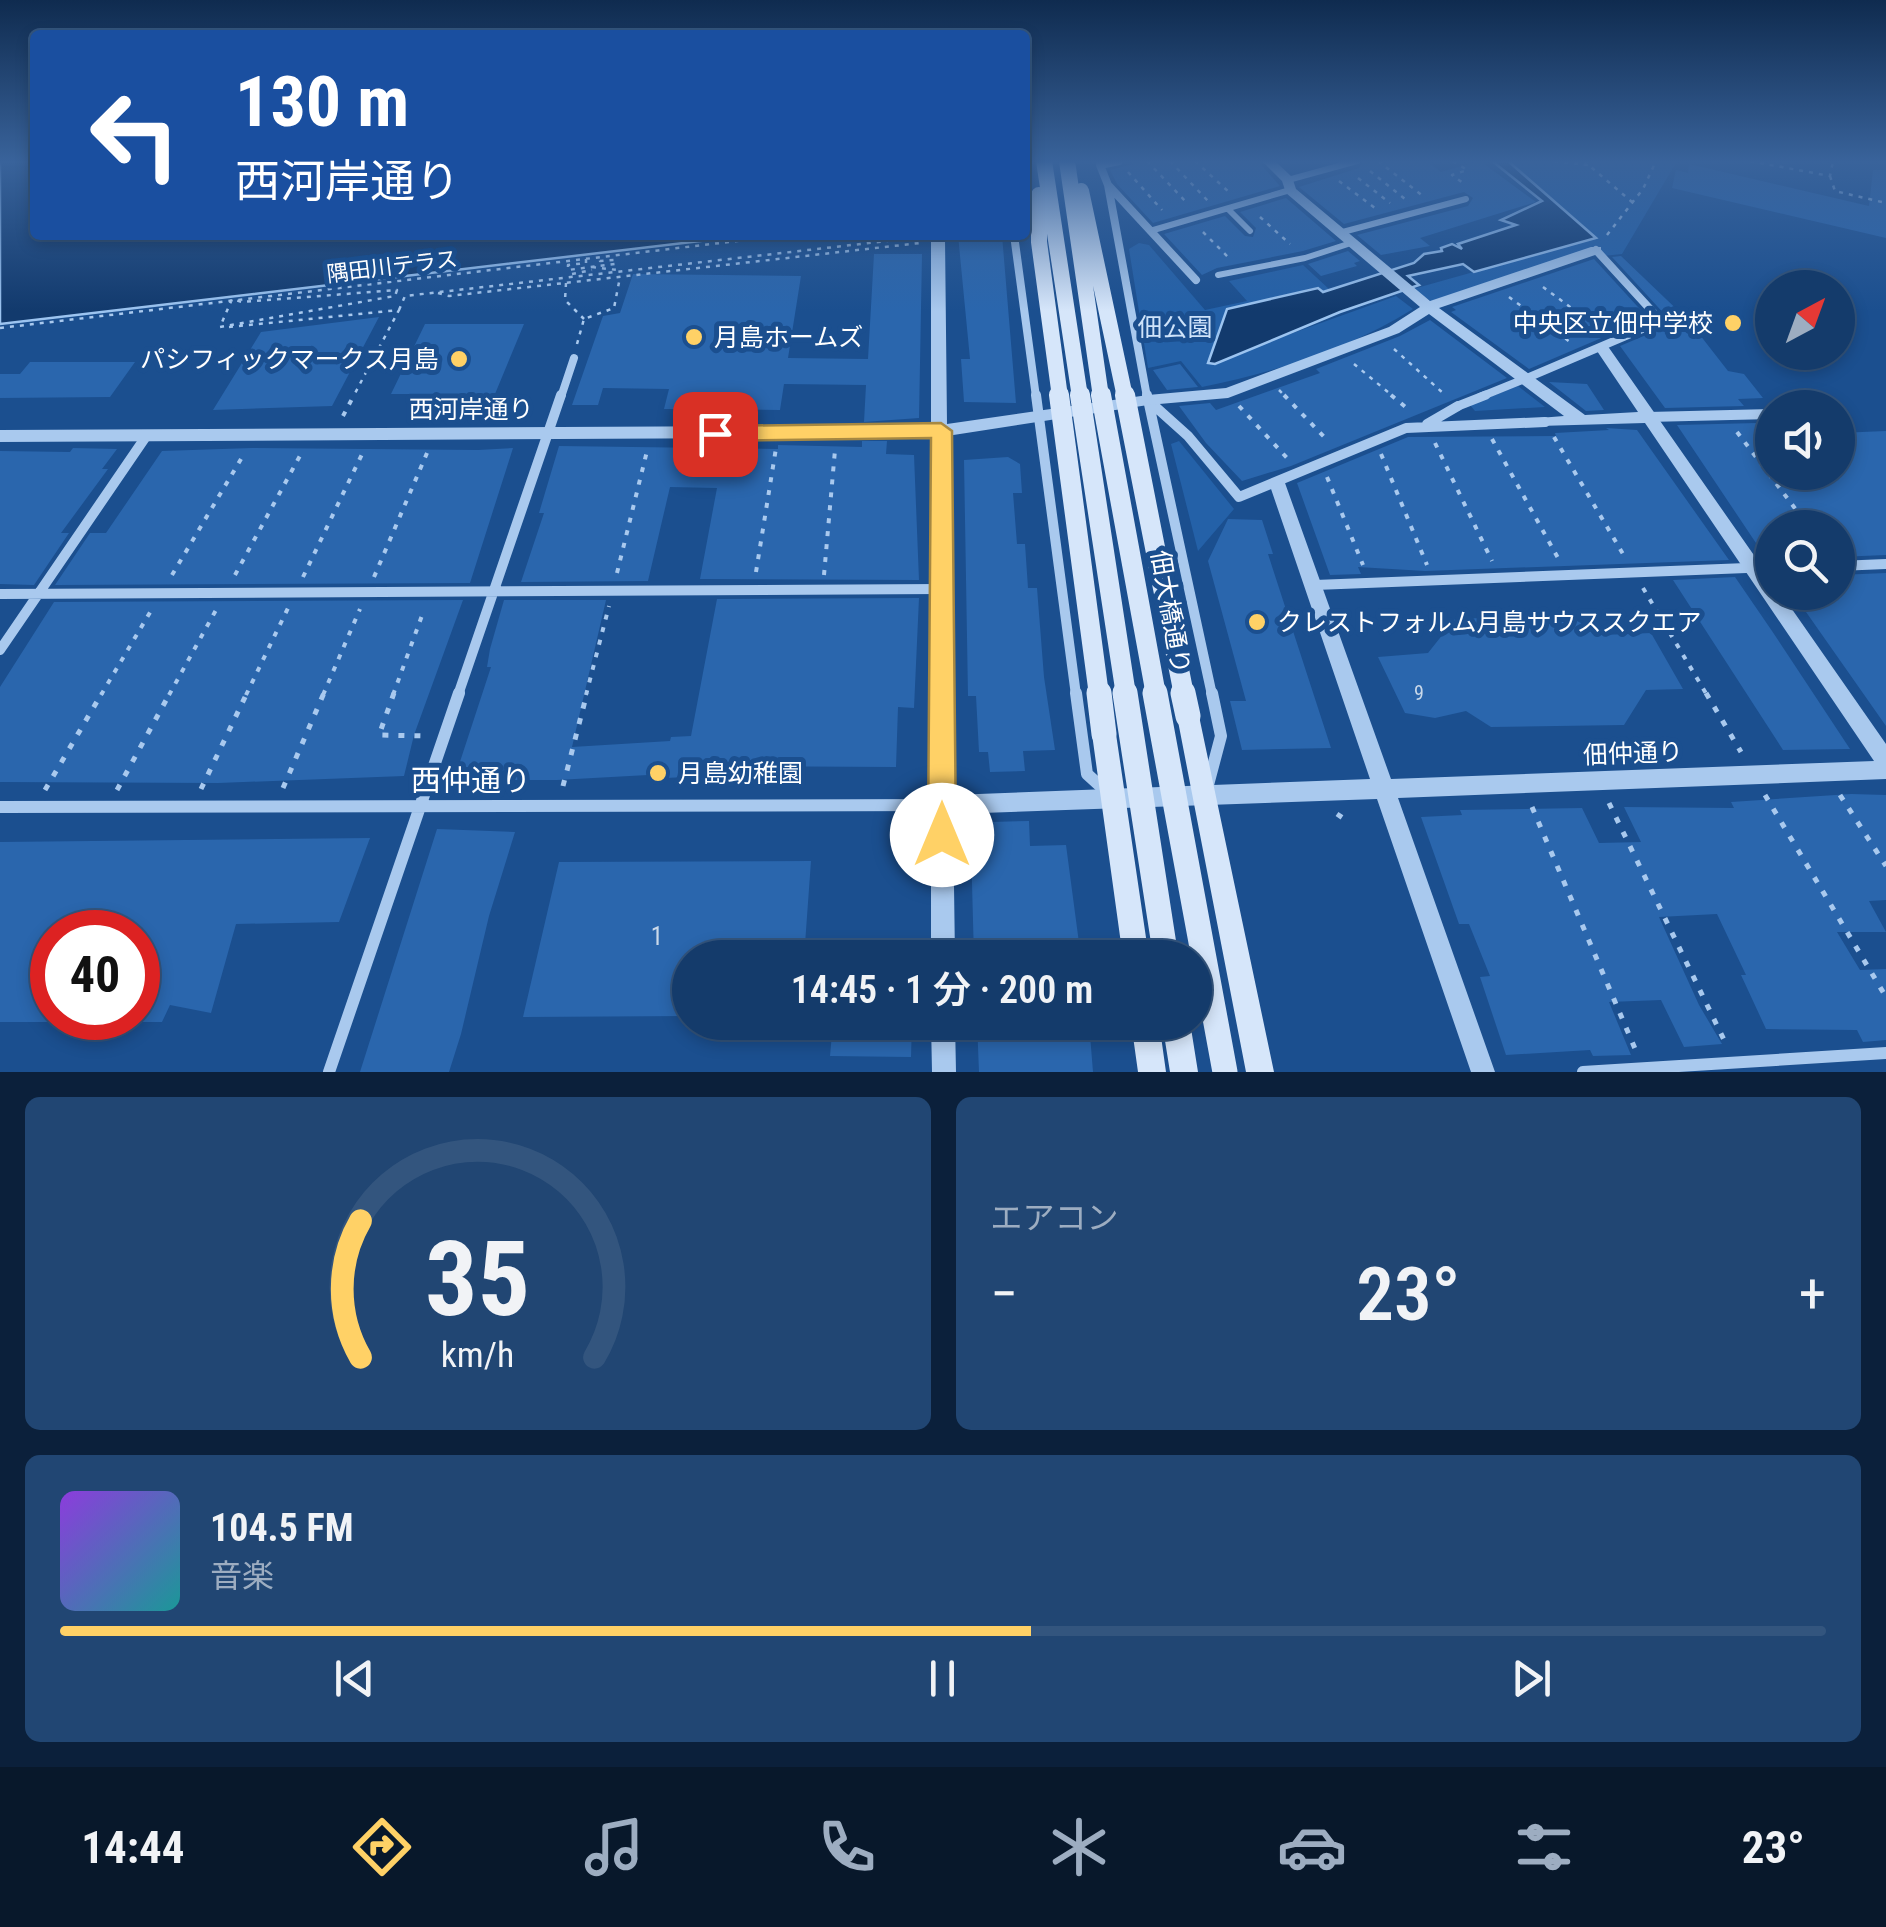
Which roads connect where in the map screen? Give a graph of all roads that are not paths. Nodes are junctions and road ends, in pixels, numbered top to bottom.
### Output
1 (1041, 211) edge
2 (1050, 211) edge
3 (1076, 211) edge
4 (1085, 211) edge
5 (1113, 211) edge
6 (1131, 211) edge
7 (1221, 211) edge
8 (1230, 211) edge
9 (1316, 211) edge
10 (1424, 211) edge
11 (1150, 231) junction
12 (1250, 231) dead end
13 (1338, 233) junction
14 (936, 240) edge
15 (1015, 240) edge
16 (1351, 243) junction
17 (1596, 250) joint
18 (1218, 275) dead end
19 (1196, 280) dead end
20 (1432, 306) junction
21 (1601, 347) junction
22 (574, 358) road end
23 (1527, 378) junction
24 (1148, 400) junction
25 (1458, 406) joint
26 (1755, 414) edge
27 (1042, 416) junction
28 (1648, 417) junction
29 (1581, 420) junction
30 (1545, 422) joint
31 (1426, 424) junction
32 (941, 431) junction
33 (544, 434) junction
34 (0, 436) edge
35 (146, 436) junction
36 (1277, 482) junction
37 (1886, 564) edge
38 (1855, 565) edge
39 (1750, 568) junction
40 (1755, 568) edge
41 (1315, 585) junction
42 (941, 589) junction
43 (491, 591) junction
44 (39, 593) junction
45 (0, 594) edge
46 (0, 650) edge
47 (1886, 761) edge
48 (1886, 770) edge
49 (1382, 788) junction
50 (1205, 796) junction
51 (1114, 798) junction
52 (942, 804) junction
53 (419, 806) junction
54 (0, 807) edge
55 (943, 940) edge
56 (1134, 940) edge
57 (1163, 940) edge
58 (943, 1040) edge
59 (1148, 1040) edge
60 (1179, 1040) edge
61 (1886, 1054) edge
62 (328, 1072) edge
63 (944, 1072) edge
64 (1152, 1072) edge
65 (1184, 1072) edge
66 (1224, 1072) edge
67 (1260, 1072) edge
68 (1483, 1072) edge
69 (1584, 1072) edge

1 - 51 main road, bridge
2 - 57 main road, bridge
3 - 66 main road, 佃大橋通り, bridge
4 - 50 main road, bridge
5 - 24 street
6 - 11 street
7 - 11 lane
8 - 12 lane
9 - 13 street
10 - 13 lane
11 - 19 street
13 - 16 street
14 - 32 street
15 - 27 street
16 - 18 lane
16 - 20 street
17 - 20 street, 西河岸通り
17 - 21 street
20 - 23 street
20 - 24 street, 西河岸通り
21 - 23 street
21 - 28 street
22 - 33 street
23 - 25 street
23 - 29 street
24 - 27 street, 西河岸通り
24 - 36 street
24 - 50 street
25 - 31 street
26 - 28 street
27 - 32 street, 西河岸通り
27 - 51 street
28 - 29 street
28 - 39 street
29 - 30 street
30 - 31 street
31 - 36 street
32 - 33 street, 西河岸通り
32 - 42 street
33 - 35 street, 西河岸通り
33 - 43 street
34 - 35 street, 西河岸通り
35 - 44 street
36 - 41 street
37 - 38 street
39 - 40 street
39 - 41 street
39 - 47 street
41 - 49 street
42 - 43 street
42 - 52 street
43 - 44 street
43 - 53 street
44 - 45 street
44 - 46 street
48 - 49 street, 佃仲通り
49 - 50 street, 佃仲通り
49 - 68 street
50 - 51 street, 佃仲通り
50 - 67 main road
51 - 52 street, 佃仲通り
51 - 56 main road
52 - 53 street, 西仲通り
52 - 55 street
53 - 54 street, 西仲通り
53 - 62 street
58 - 63 street
59 - 64 main road
60 - 65 main road
61 - 69 street

